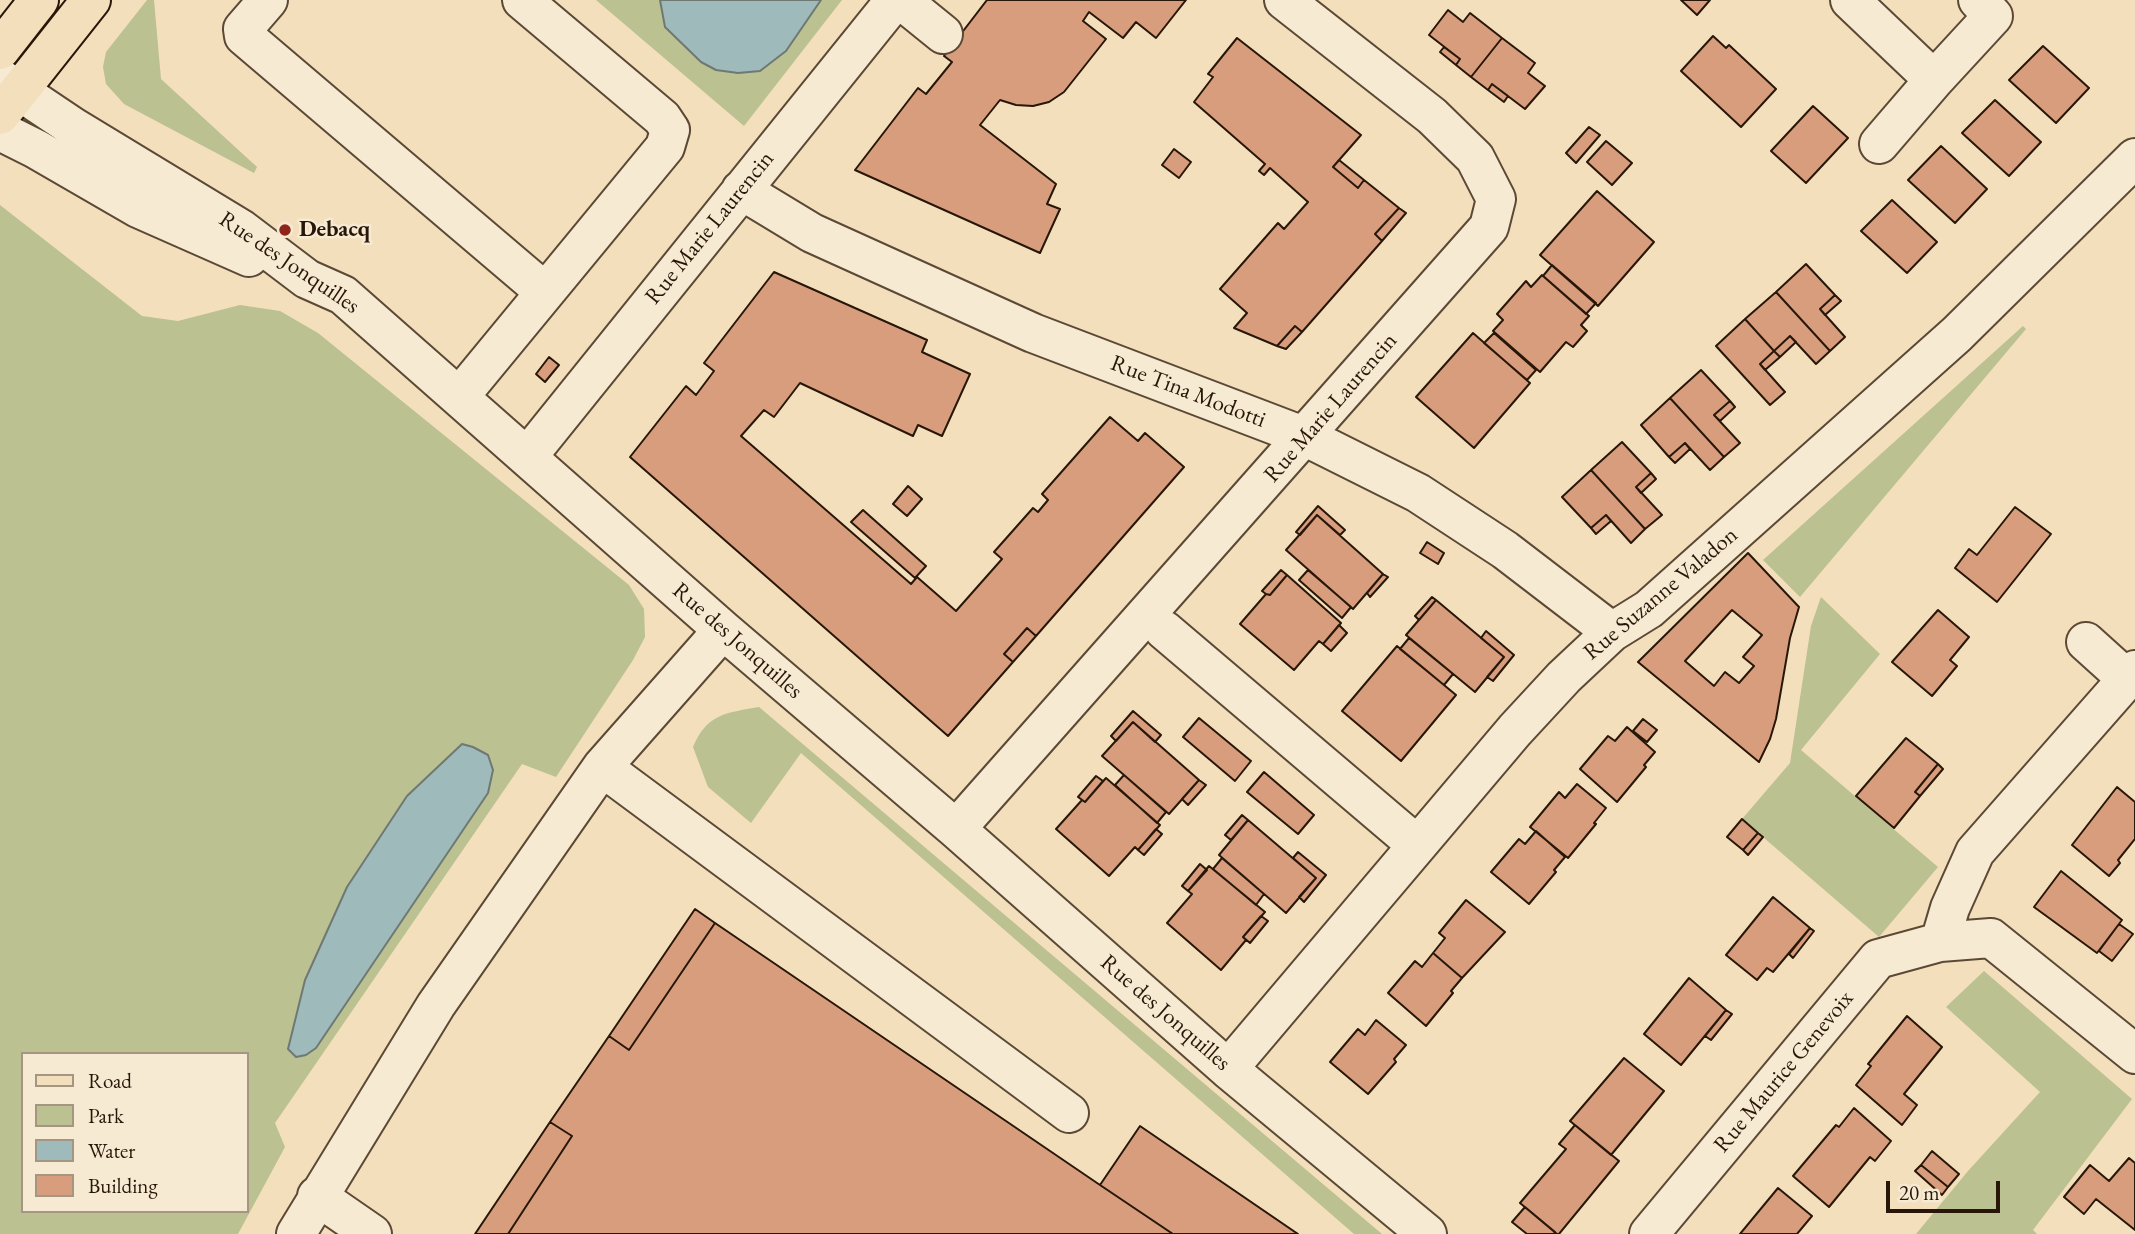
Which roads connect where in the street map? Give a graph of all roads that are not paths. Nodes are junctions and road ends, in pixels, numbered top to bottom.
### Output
1 (39, 0) edge
2 (91, 0) edge
3 (268, 0) edge
4 (522, 0) edge
5 (895, 0) edge
6 (901, 0) edge
7 (1284, 0) edge
8 (1850, 0) edge
9 (1978, 0) edge
10 (943, 34) dead end
11 (0, 50) edge
12 (1934, 80) junction
13 (4, 106) edge
14 (1879, 144) dead end
15 (2135, 158) edge
16 (741, 190) junction
17 (307, 279) junction
18 (545, 292) junction
19 (459, 397) junction
20 (1306, 437) junction
21 (527, 457) junction
22 (723, 629) junction
23 (1164, 630) dead end
24 (1612, 632) junction
25 (2086, 642) dead end
26 (2131, 675) edge
27 (602, 767) junction
28 (956, 829) junction
29 (1417, 845) junction
30 (1940, 942) junction
31 (2135, 1054) edge
32 (1228, 1069) junction
33 (1069, 1113) dead end
34 (317, 1196) junction
35 (296, 1234) edge
36 (372, 1234) edge
37 (1427, 1234) edge
38 (1649, 1234) edge

1 - 11 main road
2 - 13 main road
3 - 18 street
4 - 18 street
5 - 16 street, Rue Marie Laurencin
6 - 10 street
7 - 20 street, Rue Marie Laurencin
8 - 12 street
9 - 12 street
12 - 14 street
13 - 17 street, Rue des Jonquilles
13 - 17 street
15 - 24 street, Rue Suzanne Valadon
16 - 20 street, Rue Tina Modotti
16 - 21 street, Rue Marie Laurencin
17 - 19 street, Rue des Jonquilles
18 - 19 street
19 - 21 street, Rue des Jonquilles
20 - 24 street, Rue Tina Modotti
20 - 28 street, Rue Marie Laurencin
21 - 22 street, Rue des Jonquilles
22 - 27 street
22 - 28 street, Rue des Jonquilles
23 - 29 street
24 - 29 street, Rue Suzanne Valadon
25 - 26 street
26 - 30 street
27 - 33 street
27 - 34 street
28 - 32 street, Rue des Jonquilles
29 - 32 street, Rue Suzanne Valadon
30 - 31 street, Rue Maurice Genevoix
30 - 38 street, Rue Maurice Genevoix
32 - 37 street, Rue des Jonquilles
34 - 35 street
34 - 36 street

